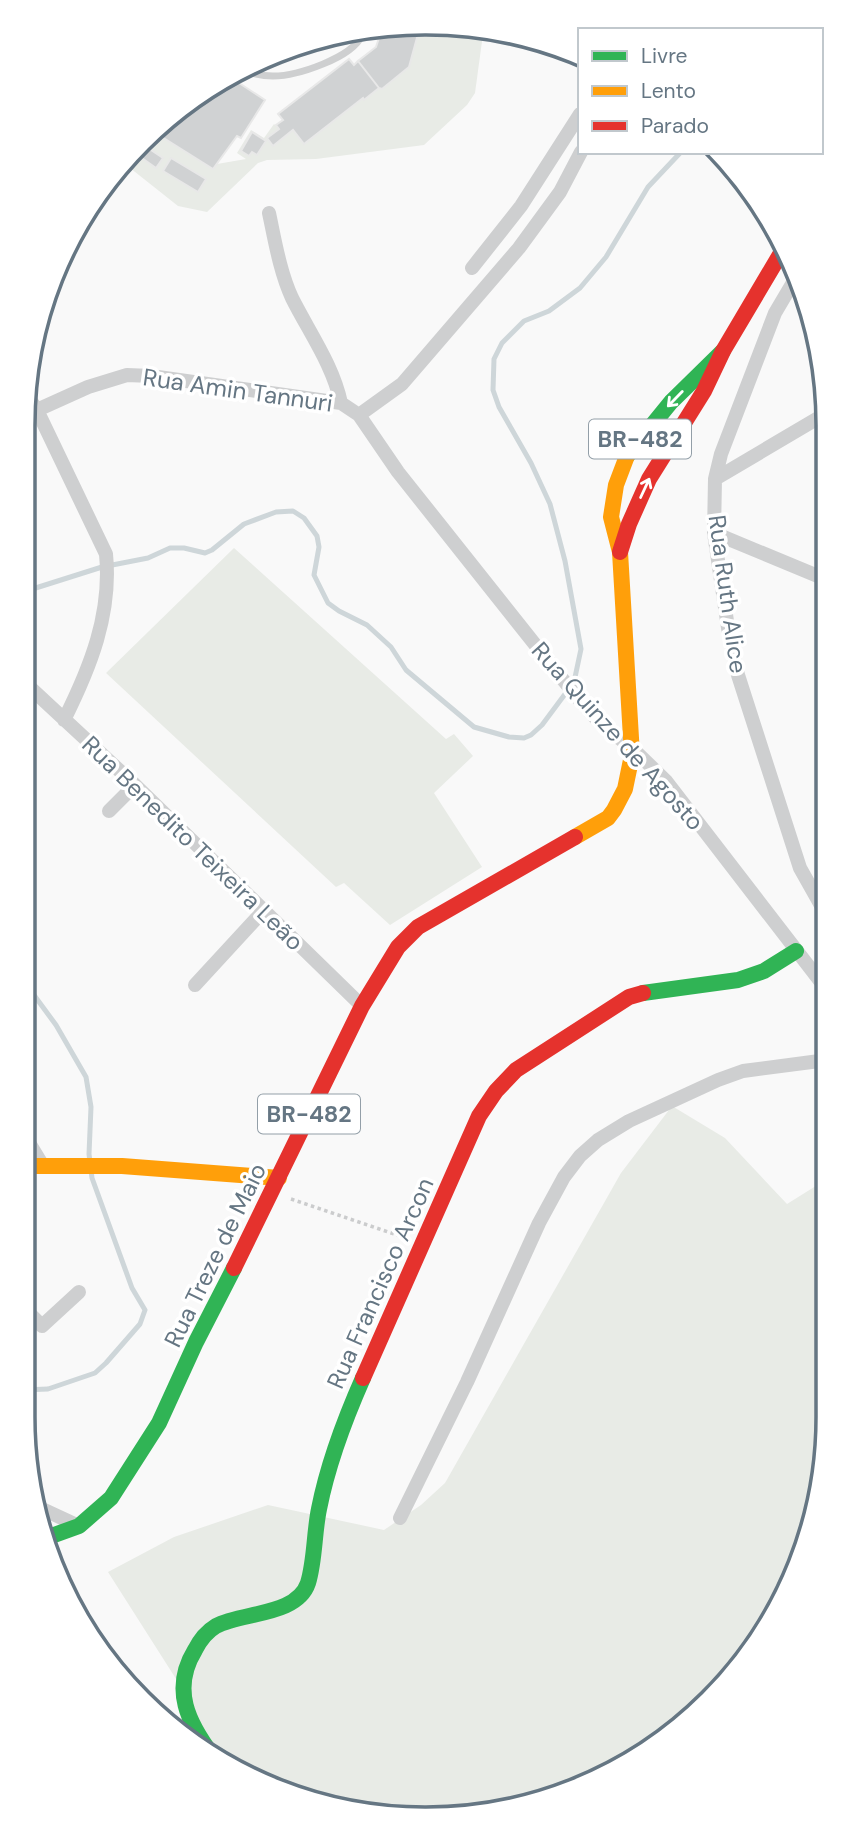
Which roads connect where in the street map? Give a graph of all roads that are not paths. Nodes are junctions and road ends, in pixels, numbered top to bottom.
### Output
1 (357, 41) edge
2 (257, 73) edge
3 (578, 117) edge
4 (580, 154) edge
5 (269, 213) dead end
6 (778, 258) edge
7 (472, 268) dead end
8 (790, 287) edge
9 (723, 351) junction
10 (36, 402) edge
11 (341, 402) junction
12 (36, 409) edge
13 (359, 415) junction
14 (816, 420) edge
15 (639, 440) junction
16 (661, 458) junction
17 (716, 479) junction
18 (714, 533) junction
19 (620, 552) junction
20 (816, 575) edge
21 (35, 692) edge
22 (64, 720) junction
23 (632, 748) junction
24 (135, 785) junction
25 (109, 811) dead end
26 (816, 896) edge
27 (265, 909) junction
28 (796, 951) junction
29 (816, 976) edge
30 (195, 985) dead end
31 (362, 1006) junction
32 (816, 1061) edge
33 (35, 1153) edge
34 (35, 1166) edge
35 (43, 1166) junction
36 (275, 1186) junction
37 (79, 1292) dead end
38 (35, 1319) edge
39 (47, 1511) edge
40 (400, 1518) dead end
41 (79, 1526) junction
42 (54, 1535) edge
43 (195, 1731) edge

1 - 2 lane
3 - 7 street
4 - 13 street
5 - 11 street
6 - 9 main road, BR-482
8 - 17 street, Rua Ruth Alice
9 -> 15 main road, BR-482
9 - 16 main road, BR-482
10 - 11 street, Rua Amin Tannuri
11 - 13 street, Rua Amin Tannuri
12 - 22 street
13 - 23 street, Rua Quinze de Agosto
14 - 17 street
15 - 16 main road
15 - 19 main road, BR-482
19 -> 16 main road, BR-482
17 - 18 street, Rua Ruth Alice
18 - 20 street
18 - 26 street, Rua Ruth Alice
19 - 23 main road, BR-482
21 - 22 street, Rua Benedito Teixeira Leão
22 - 24 street, Rua Benedito Teixeira Leão
23 - 28 street, Rua Quinze de Agosto
23 - 31 main road, Rua Treze de Maio / BR-482
24 - 25 street
24 - 27 street, Rua Benedito Teixeira Leão
27 - 30 street
27 - 31 street, Rua Benedito Teixeira Leão
28 - 29 street, Rua Quinze de Agosto
28 - 43 main road, Rua Francisco Arcon
31 - 36 main road, Rua Treze de Maio / BR-482
32 - 40 street
33 - 35 street
34 - 35 main road
35 - 36 main road
36 - 41 main road, Rua Treze de Maio / BR-482
37 - 38 street
39 - 41 street
41 - 42 main road, Rua Treze de Maio / BR-482

